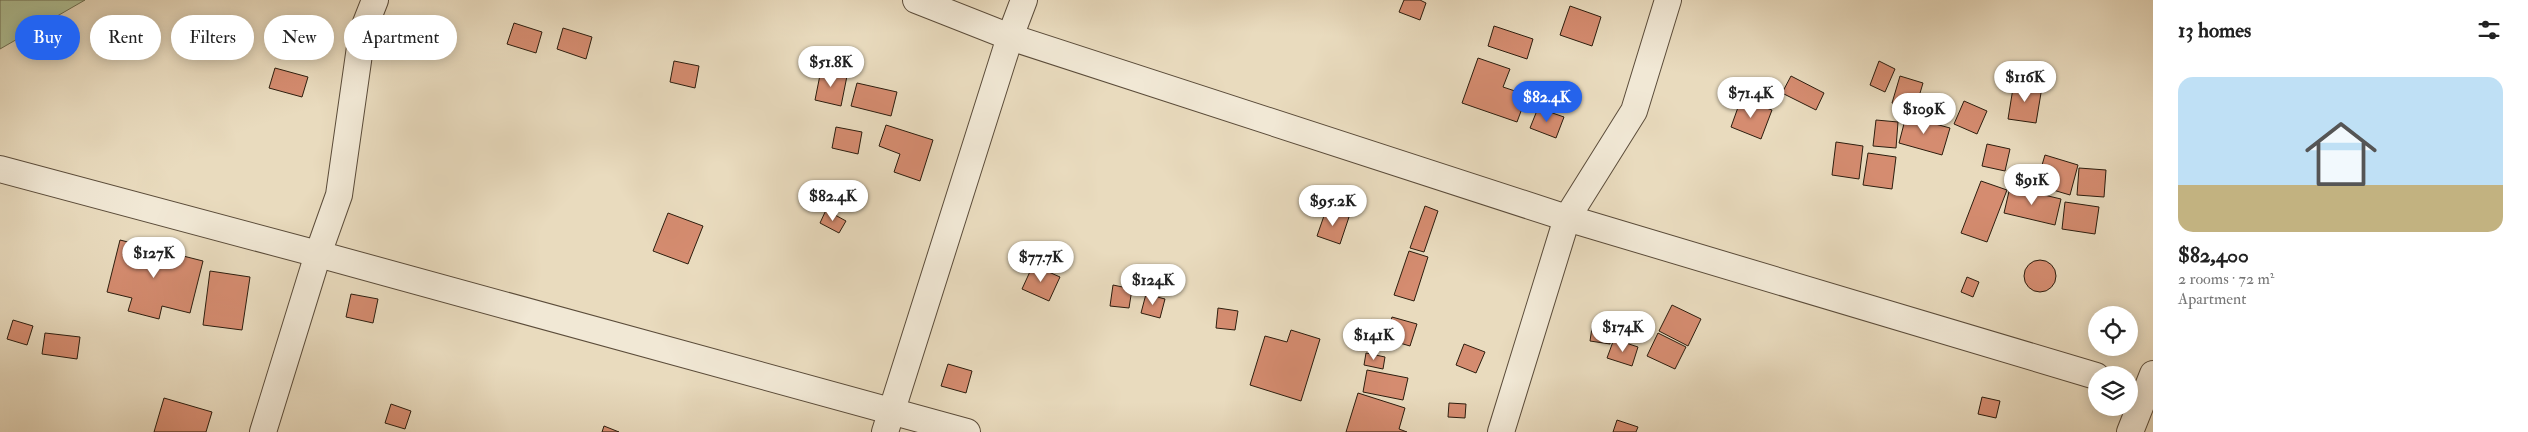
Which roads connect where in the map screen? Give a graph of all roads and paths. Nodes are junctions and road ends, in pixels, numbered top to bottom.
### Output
1 (375, 0) edge
2 (916, 0) edge
3 (1024, 0) edge
4 (1668, 0) edge
5 (1010, 37) junction
6 (0, 169) edge
7 (1567, 218) junction
8 (318, 254) junction
9 (2088, 374) edge
10 (2145, 386) edge
11 (888, 422) edge
12 (263, 432) edge
13 (967, 432) edge
14 (1502, 432) edge
15 (2130, 432) edge

1 - 8 street
2 - 5 street
3 - 5 street
4 - 7 street
5 - 7 street
5 - 11 street
6 - 8 street
7 - 9 street
7 - 14 street
8 - 11 street
8 - 12 street
10 - 15 street
11 - 13 street

